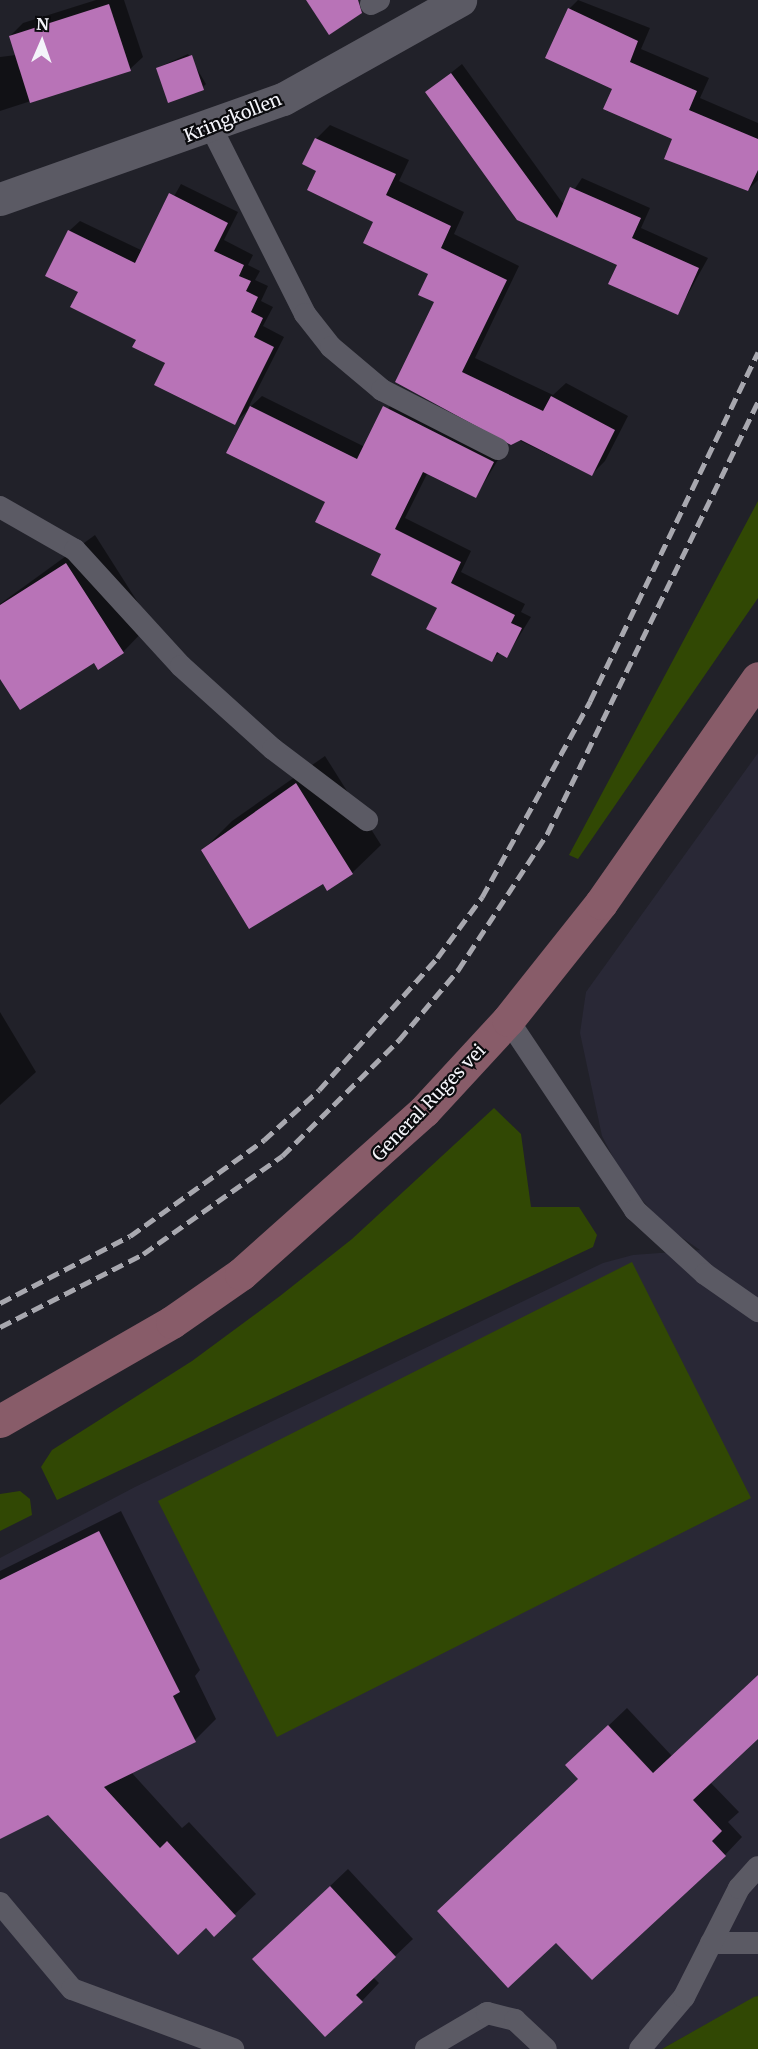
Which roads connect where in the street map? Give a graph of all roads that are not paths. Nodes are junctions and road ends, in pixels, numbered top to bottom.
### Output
1 (454, 2) edge
2 (211, 128) junction
3 (0, 199) edge
4 (498, 449) dead end
5 (0, 507) edge
6 (758, 678) edge
7 (367, 820) dead end
8 (508, 1020) junction
9 (758, 1311) edge
10 (0, 1421) edge
11 (758, 1867) edge
12 (0, 1903) edge
13 (711, 1943) junction
14 (758, 1943) edge
15 (233, 2049) edge
16 (426, 2049) edge
17 (546, 2049) edge
18 (640, 2049) edge

1 - 2 street, Kringkollen
2 - 3 street, Kringkollen
2 - 4 lane
5 - 7 lane
6 - 8 main road, General Ruges vei
8 - 9 lane
8 - 10 main road, General Ruges vei
11 - 13 lane
12 - 15 lane
13 - 14 lane
13 - 18 lane
16 - 17 lane

